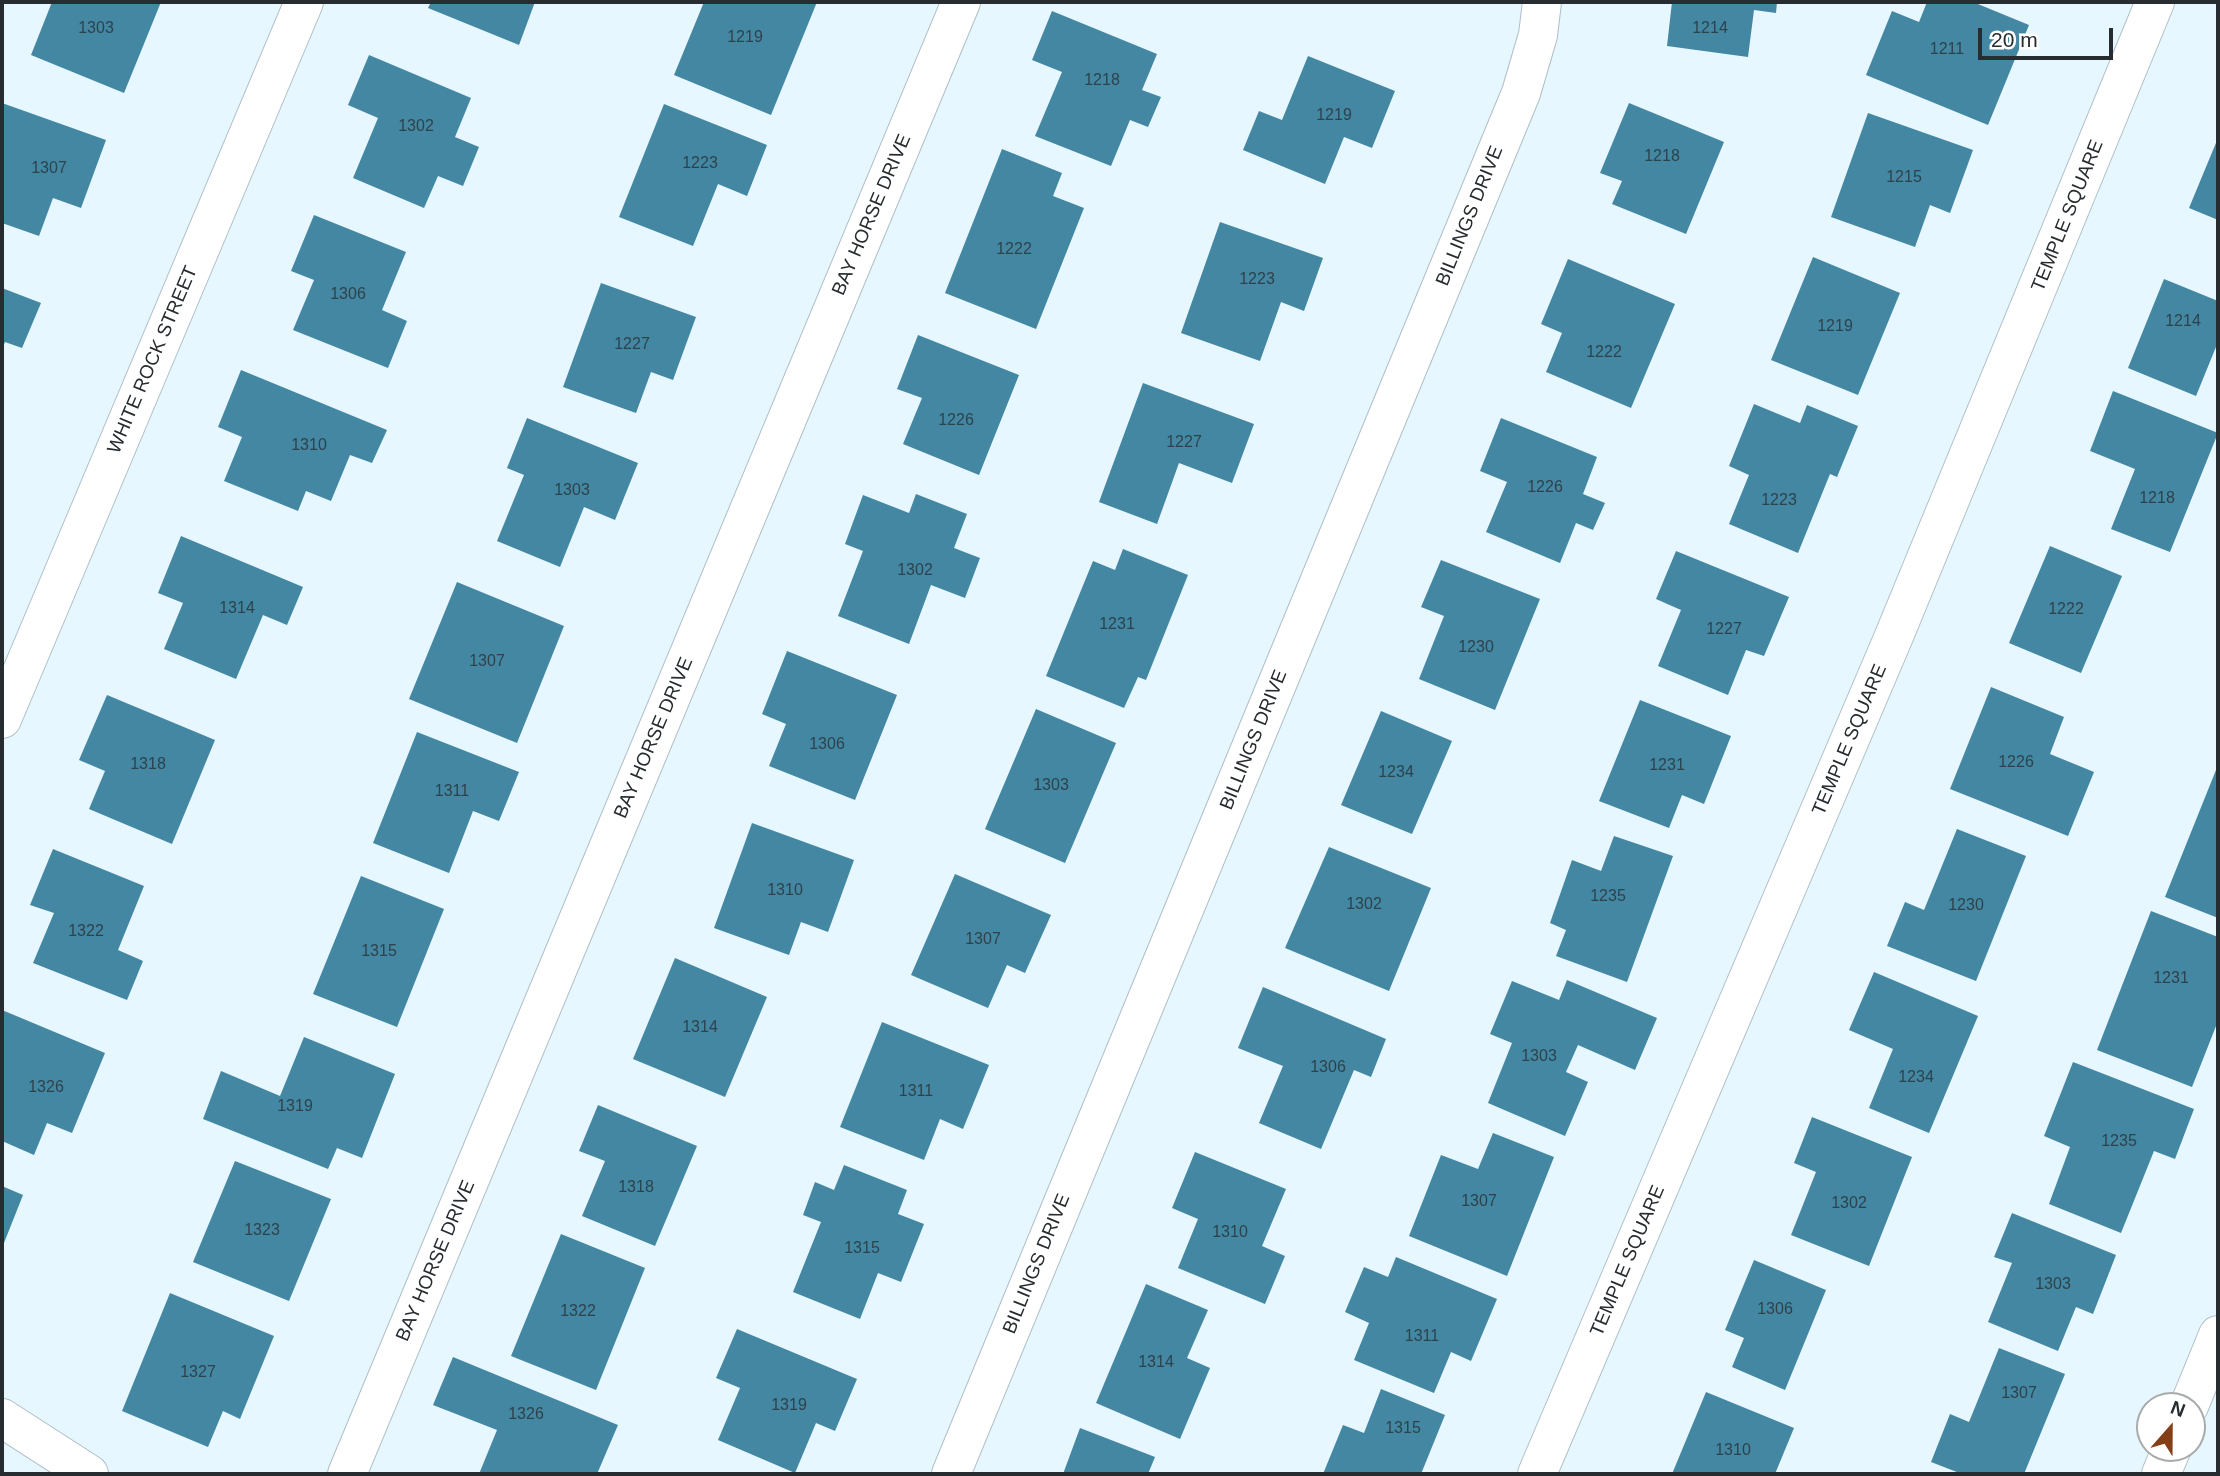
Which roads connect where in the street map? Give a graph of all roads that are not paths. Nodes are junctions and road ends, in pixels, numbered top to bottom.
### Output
1 (304, 2) edge
2 (961, 2) edge
3 (1542, 2) edge
4 (2155, 2) edge
5 (2, 719) edge
6 (2218, 1335) edge
7 (2195, 1392) edge
8 (2, 1418) edge
9 (89, 1474) edge
10 (347, 1474) edge
11 (951, 1474) edge
12 (1537, 1474) edge

1 - 5 street, WHITE ROCK STREET
2 - 10 street, BAY HORSE DRIVE
3 - 11 street, BILLINGS DRIVE
4 - 12 street, TEMPLE SQUARE
6 - 7 street
8 - 9 street

